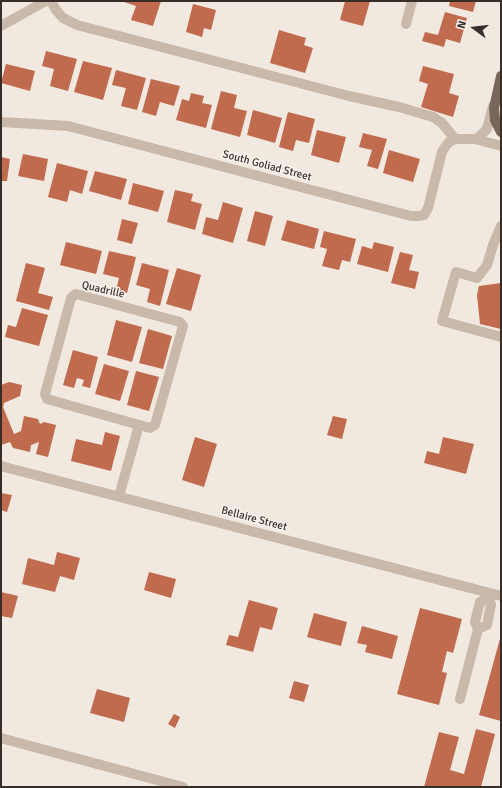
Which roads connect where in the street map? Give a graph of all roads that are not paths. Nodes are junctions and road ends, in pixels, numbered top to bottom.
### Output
1 (46, 1) edge
2 (51, 1) edge
3 (412, 1) edge
4 (406, 24) dead end
5 (1, 26) edge
6 (501, 76) edge
7 (496, 95) junction
8 (1, 122) edge
9 (501, 132) edge
10 (456, 139) junction
11 (475, 139) junction
12 (501, 146) edge
13 (501, 226) edge
14 (501, 337) edge
15 (139, 424) junction
16 (1, 466) edge
17 (119, 496) junction
18 (488, 595) junction
19 (501, 596) edge
20 (460, 699) dead end
21 (1, 738) edge
22 (183, 787) edge

1 - 5 street
2 - 10 street
3 - 4 street
6 - 7 main road
7 - 9 main road
7 - 11 street
8 - 10 street, South Goliad Street
10 - 11 street
11 - 12 street
13 - 14 street
15 - 15 street, Quadrille
15 - 17 street
16 - 17 street, Bellaire Street
17 - 18 street, Bellaire Street
18 - 19 street, Bellaire Street
18 - 20 street
21 - 22 street

